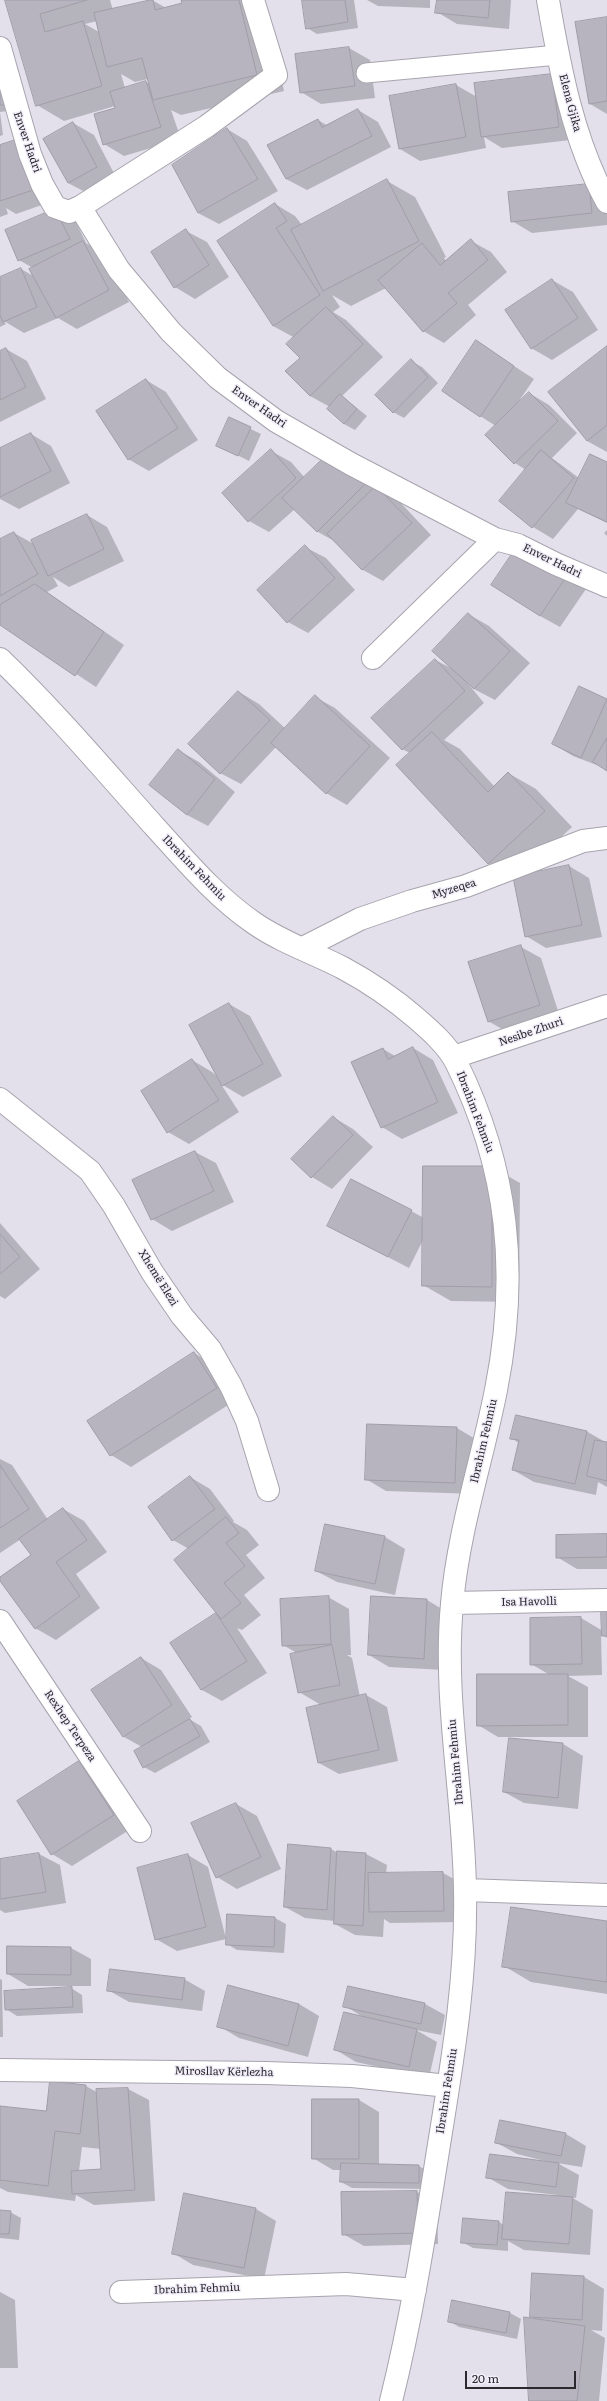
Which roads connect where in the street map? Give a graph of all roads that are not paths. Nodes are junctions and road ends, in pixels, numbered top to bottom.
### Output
1 (253, 0) edge
2 (548, 0) edge
3 (0, 48) edge
4 (558, 55) junction
5 (366, 73) dead end
6 (607, 202) edge
7 (80, 207) junction
8 (495, 539) junction
9 (607, 586) edge
10 (373, 658) dead end
11 (0, 659) edge
12 (607, 838) edge
13 (303, 948) junction
14 (607, 1006) edge
15 (454, 1057) junction
16 (0, 1099) edge
17 (268, 1490) dead end
18 (607, 1600) edge
19 (452, 1603) junction
20 (0, 1621) edge
21 (140, 1831) dead end
22 (465, 1890) junction
23 (607, 1895) edge
24 (0, 2070) edge
25 (448, 2086) junction
26 (415, 2290) junction
27 (121, 2292) dead end
28 (391, 2401) edge

1 - 7 street, Enver Hadri
2 - 4 street, Elena Gjika
3 - 7 street, Enver Hadri
4 - 5 lane
4 - 6 street, Elena Gjika
7 - 8 street, Enver Hadri
8 - 9 street, Enver Hadri
8 - 10 street
11 - 13 street, Ibrahim Fehmiu
12 - 13 street, Myzeqea
13 - 15 street, Ibrahim Fehmiu
14 - 15 street, Nesibe Zhuri
15 - 19 street, Ibrahim Fehmiu
16 - 17 street, Xhemë Elezi
18 - 19 street, Isa Havolli
19 - 22 street, Ibrahim Fehmiu
20 - 21 street, Rexhep Terpeza
22 - 23 street
22 - 25 street, Ibrahim Fehmiu
24 - 25 street, Mirosllav Kërlezha
25 - 26 street, Ibrahim Fehmiu
26 - 27 street, Ibrahim Fehmiu
26 - 28 street, Ibrahim Fehmiu

